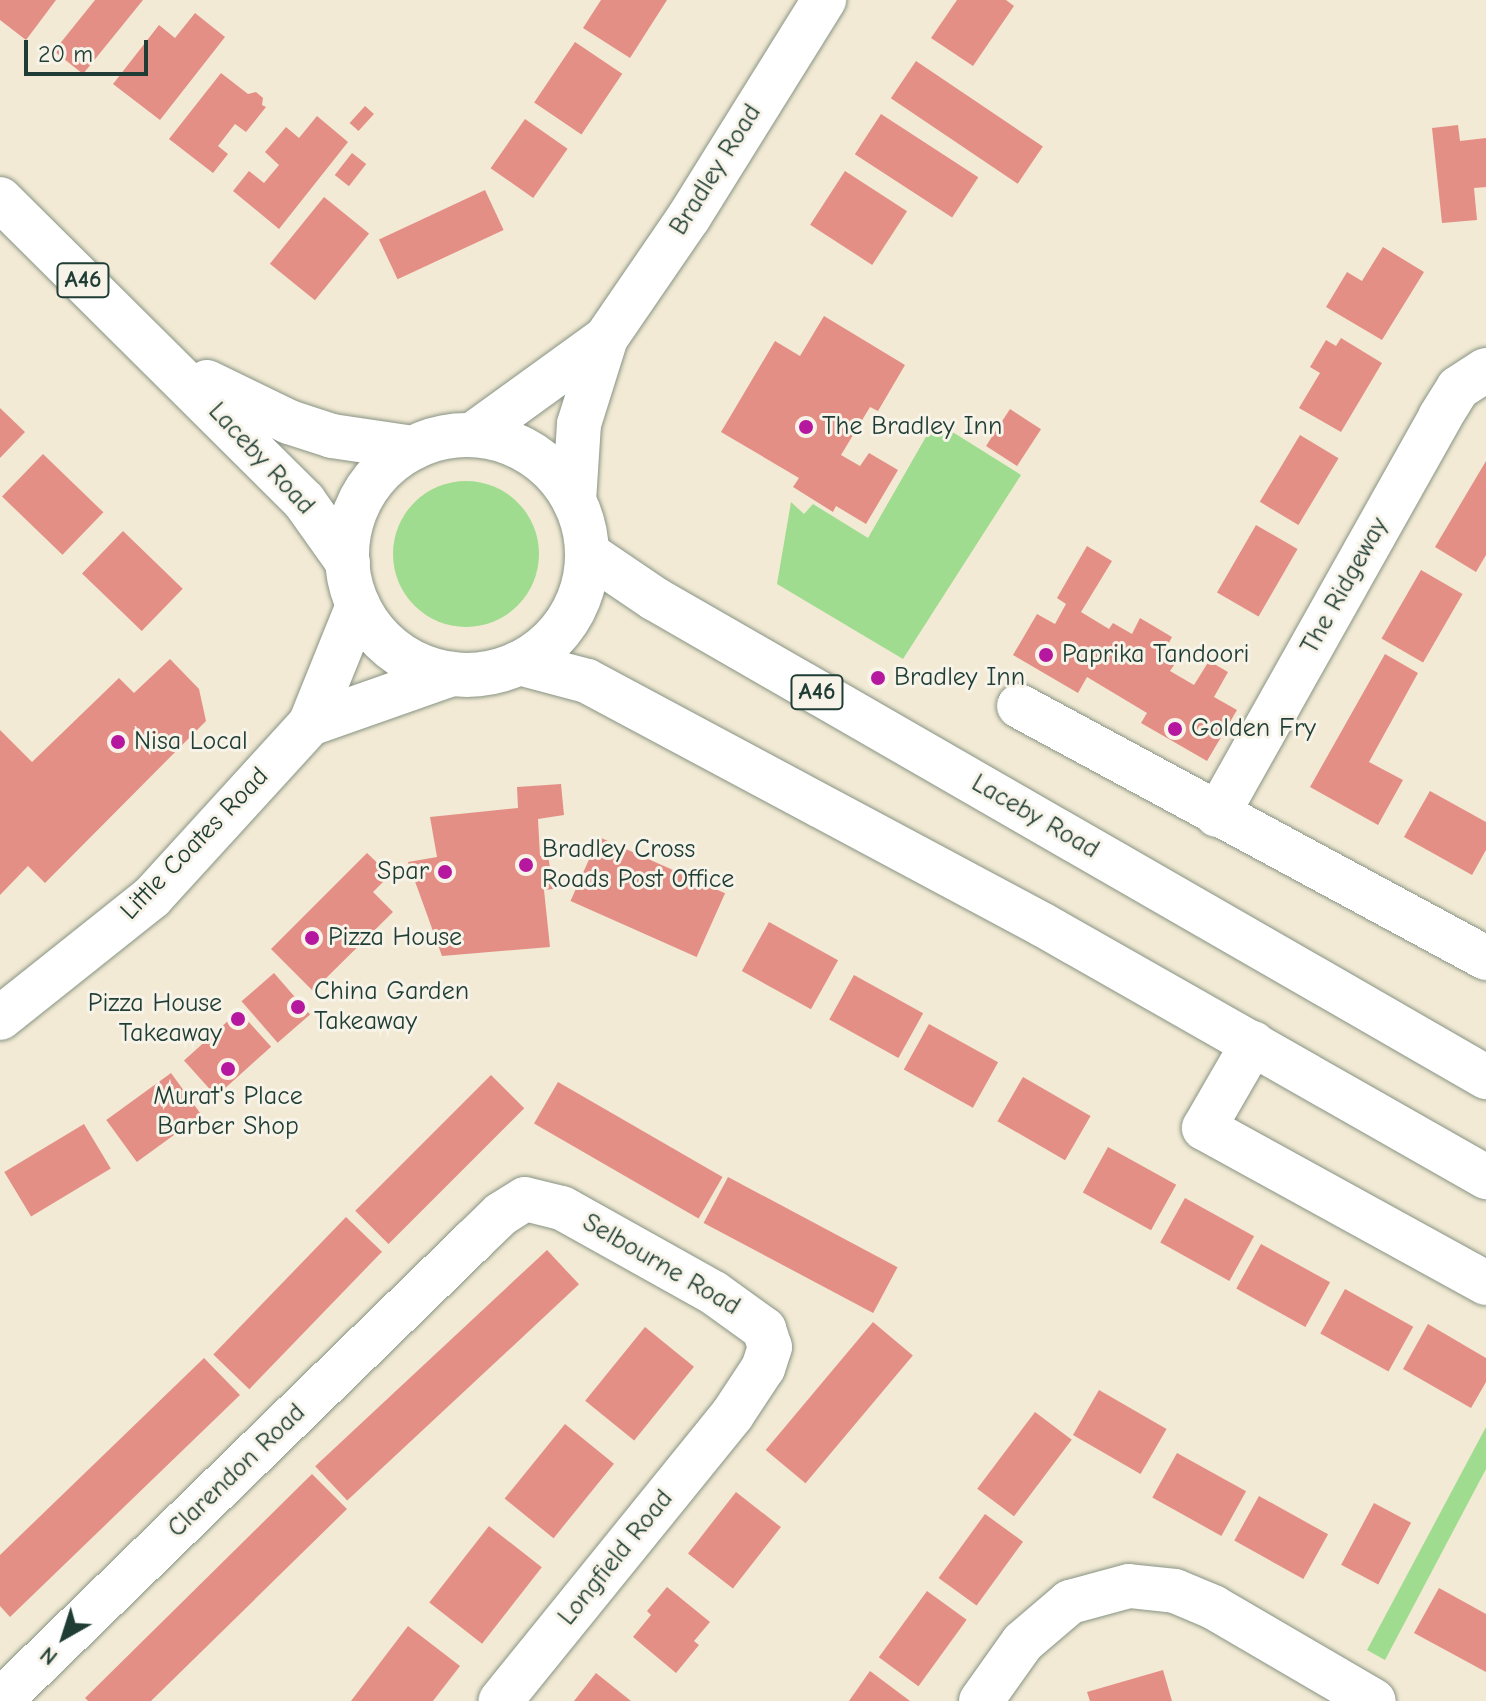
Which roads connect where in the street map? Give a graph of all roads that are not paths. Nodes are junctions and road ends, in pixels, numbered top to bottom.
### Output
1 (824, 0) edge
2 (0, 199) edge
3 (606, 338) junction
4 (167, 360) junction
5 (1486, 370) edge
6 (472, 435) junction
7 (413, 448) junction
8 (574, 501) junction
9 (587, 553) junction
10 (348, 563) junction
11 (358, 605) junction
12 (519, 663) junction
13 (452, 674) junction
14 (1019, 706) dead end
15 (310, 724) junction
16 (1217, 815) junction
17 (1486, 958) edge
18 (0, 1018) edge
19 (1253, 1043) junction
20 (1486, 1077) edge
21 (1486, 1177) edge
22 (473, 1241) joint
23 (1486, 1283) edge
24 (732, 1415) joint
25 (0, 1701) edge
26 (500, 1701) edge
27 (981, 1701) edge
28 (1374, 1701) edge

1 - 3 main road, Bradley Road
2 - 4 main road, Laceby Road / A46
3 - 6 main road, Bradley Road
3 - 8 main road, Bradley Road
4 - 7 main road, Laceby Road / A46
4 - 10 main road, Laceby Road / A46
5 - 16 main road, The Ridgeway
6 - 7 main road, A46
6 - 8 main road, A46
7 - 10 main road, A46
8 - 9 main road, A46
9 - 12 main road, A46
9 - 20 main road, Laceby Road / A46
10 - 11 main road, A46
11 - 13 main road, A46
11 - 15 main road, Little Coates Road
12 - 13 main road, A46
12 - 19 main road, A46
13 - 15 main road, Little Coates Road
14 - 16 main road
15 - 18 main road, Little Coates Road
16 - 17 main road
19 - 21 main road, A46
19 - 23 main road
22 - 24 main road, Selbourne Road
22 - 25 main road, Clarendon Road
24 - 26 main road, Longfield Road
27 - 28 main road

